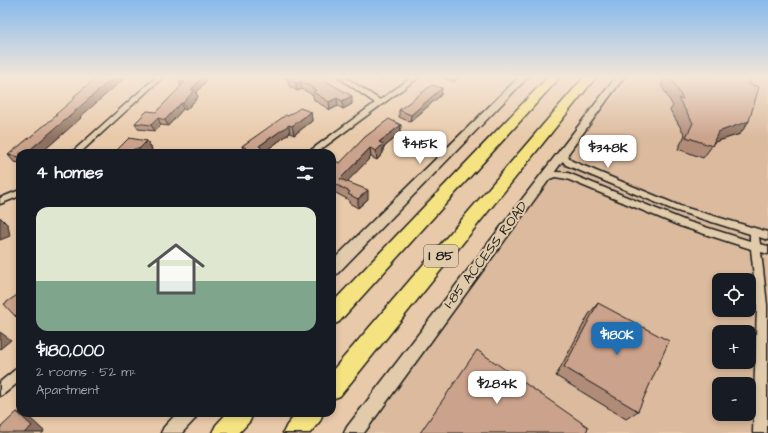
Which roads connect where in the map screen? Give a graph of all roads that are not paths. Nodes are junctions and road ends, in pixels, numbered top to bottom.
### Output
1 (137, 97) edge
2 (371, 97) edge
3 (388, 97) edge
4 (504, 97) edge
5 (535, 97) edge
6 (573, 97) edge
7 (605, 97) edge
8 (380, 103) junction
9 (79, 149) edge
10 (317, 149) edge
11 (564, 152) junction
12 (544, 178) junction
13 (16, 195) edge
14 (0, 201) edge
15 (754, 232) junction
16 (768, 236) edge
17 (755, 247) junction
18 (768, 250) edge
19 (336, 266) edge
20 (336, 312) edge
21 (16, 376) edge
22 (336, 383) edge
23 (0, 390) edge
24 (186, 417) edge
25 (238, 417) edge
26 (309, 417) edge
27 (170, 433) edge
28 (224, 433) edge
29 (295, 433) edge
30 (353, 433) edge
31 (760, 433) edge

1 - 9 street
2 - 8 street
3 - 8 street
4 - 19 main road
5 - 20 highway, I 85
6 - 22 highway, I 85
7 - 11 main road, I-85 ACCESS ROAD
8 - 10 street
11 - 12 main road, I-85 ACCESS ROAD
11 - 15 street
12 - 17 street
12 - 30 main road, I-85 ACCESS ROAD
13 - 14 street
15 - 16 street
15 - 17 street
17 - 18 street
17 - 31 street
21 - 23 street
24 - 27 main road
25 - 28 highway
26 - 29 highway

